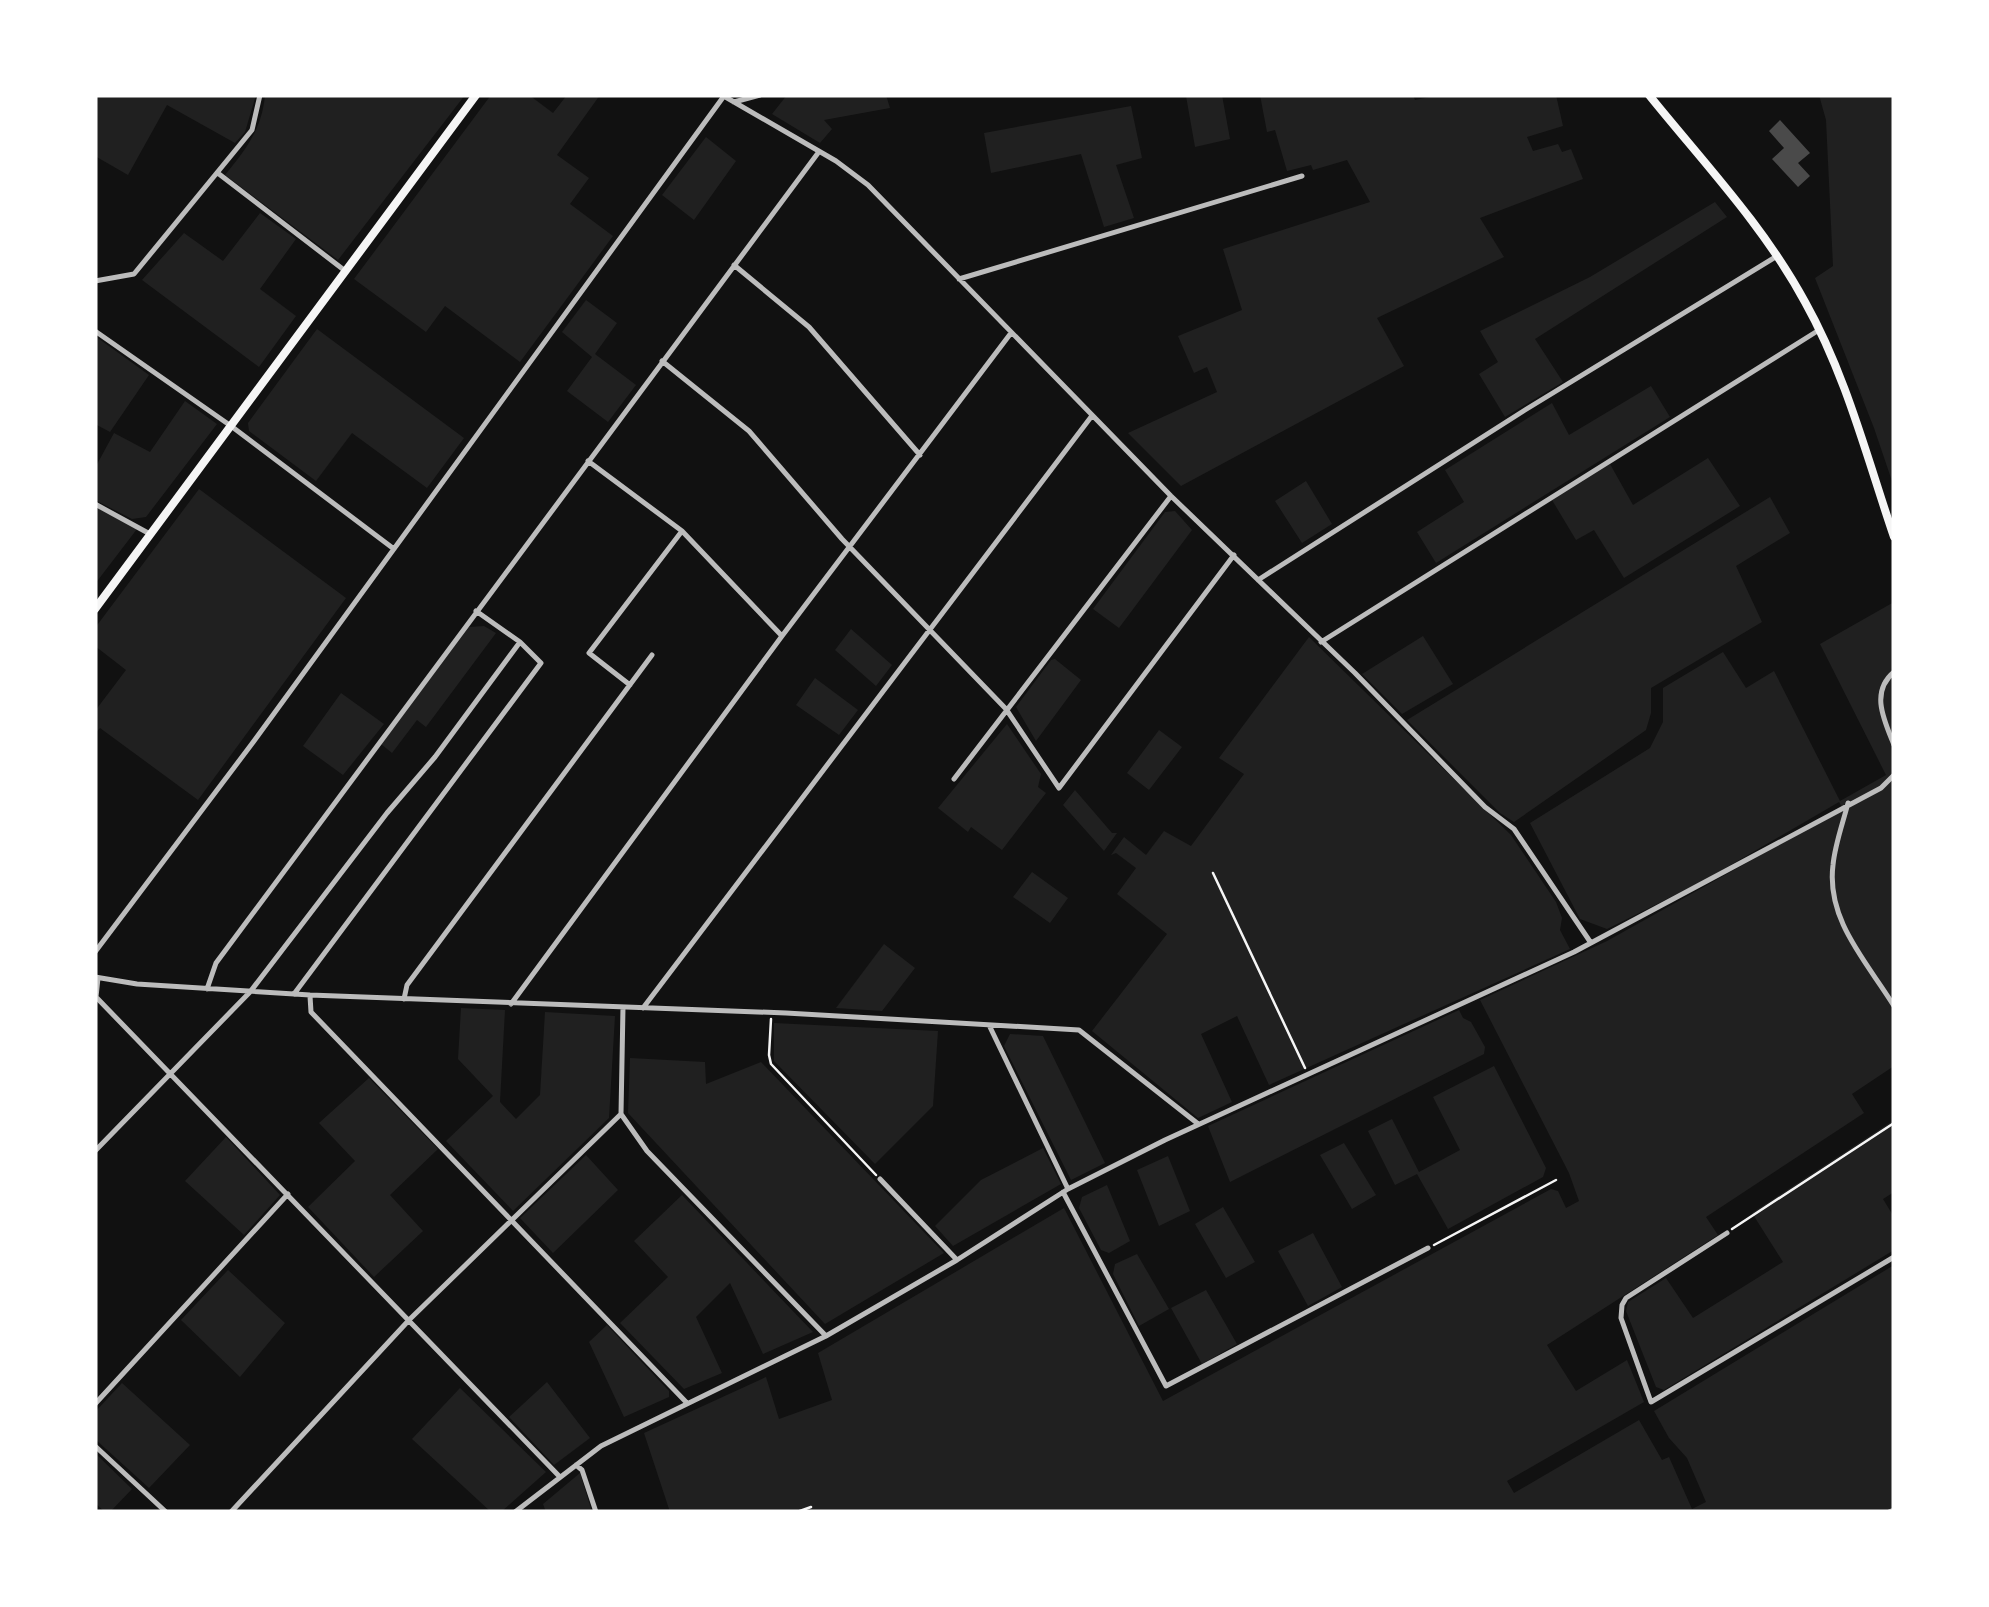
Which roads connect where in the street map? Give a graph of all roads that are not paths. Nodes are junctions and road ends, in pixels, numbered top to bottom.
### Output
1 (260, 95) edge
2 (476, 95) edge
3 (724, 95) edge
4 (760, 95) edge
5 (1650, 95) edge
6 (733, 102) junction
7 (818, 153) junction
8 (219, 174) junction
9 (1302, 176) dead end
10 (1777, 256) junction
11 (734, 265) junction
12 (344, 270) junction
13 (959, 279) junction
14 (95, 282) edge
15 (95, 330) edge
16 (1820, 330) junction
17 (1011, 333) junction
18 (662, 361) junction
19 (1092, 416) junction
20 (231, 426) junction
21 (920, 455) junction
22 (588, 461) junction
23 (1171, 496) junction
24 (95, 504) edge
25 (682, 531) junction
26 (150, 534) junction
27 (1894, 537) edge
28 (850, 546) junction
29 (394, 550) junction
30 (1234, 555) junction
31 (1258, 580) junction
32 (95, 609) edge
33 (476, 611) junction
34 (930, 628) junction
35 (782, 636) junction
36 (520, 642) junction
37 (1322, 642) junction
38 (652, 655) dead end
39 (1894, 672) edge
40 (630, 685) junction
41 (1006, 709) junction
42 (1894, 745) edge
43 (1894, 775) edge
44 (954, 779) dead end
45 (1848, 803) junction
46 (1591, 943) junction
47 (95, 952) edge
48 (96, 978) edge
49 (206, 990) junction
50 (250, 992) junction
51 (294, 994) junction
52 (310, 996) junction
53 (404, 1000) junction
54 (511, 1004) junction
55 (1894, 1006) edge
56 (622, 1008) junction
57 (643, 1008) junction
58 (989, 1025) junction
59 (170, 1072) junction
60 (620, 1114) junction
61 (1198, 1124) junction
62 (95, 1151) edge
63 (880, 1179) road end
64 (1066, 1191) junction
65 (288, 1194) junction
66 (512, 1218) junction
67 (1727, 1233) road end
68 (1428, 1248) road end
69 (1894, 1257) edge
70 (957, 1260) junction
71 (410, 1319) junction
72 (826, 1336) junction
73 (686, 1402) junction
74 (95, 1404) edge
75 (95, 1446) edge
76 (576, 1465) junction
77 (559, 1476) junction
78 (166, 1512) edge
79 (230, 1512) edge
80 (515, 1512) edge
81 (596, 1512) edge

1 - 8 street
2 - 12 main road
3 - 6 street
3 - 29 street
4 - 6 street
5 - 10 main road
6 - 7 street
7 - 11 street
7 - 13 street
8 - 12 street
8 - 14 street
9 - 13 street
10 - 16 main road
10 - 31 street
11 - 18 street
11 - 21 street
12 - 20 main road
13 - 17 street
15 - 20 street
16 - 27 main road
16 - 37 street
17 - 19 street
17 - 21 street
18 - 22 street
18 - 28 street
19 - 23 street
19 - 34 street
20 - 26 main road
20 - 29 street
21 - 28 street
22 - 25 street
22 - 33 street
23 - 30 street
23 - 41 street
24 - 26 street
25 - 35 street
25 - 40 street
26 - 32 main road
28 - 34 street
28 - 35 street
29 - 47 street
30 - 31 street
30 - 41 street
31 - 37 street
33 - 36 street
33 - 49 street
34 - 41 street
34 - 57 street
35 - 54 street
36 - 50 street
36 - 51 street
37 - 46 street
38 - 40 street
39 - 42 street
40 - 53 street
41 - 44 street
43 - 45 street
45 - 46 street
45 - 55 street
46 - 61 street
48 - 49 street
48 - 59 street
49 - 50 street
50 - 51 street
50 - 59 street
51 - 52 street
52 - 53 street
52 - 66 street
53 - 54 street
54 - 56 street
56 - 57 street
56 - 60 street
57 - 58 street
58 - 61 street
58 - 64 street
59 - 62 street
59 - 65 street
60 - 66 street
60 - 72 street
61 - 64 street
63 - 70 street
64 - 68 street
64 - 70 street
65 - 71 street
65 - 74 street
66 - 71 street
66 - 73 street
67 - 69 street
70 - 72 street
71 - 77 street
71 - 79 street
72 - 73 street
73 - 76 street
75 - 78 street
76 - 77 street
76 - 81 street
77 - 80 street

